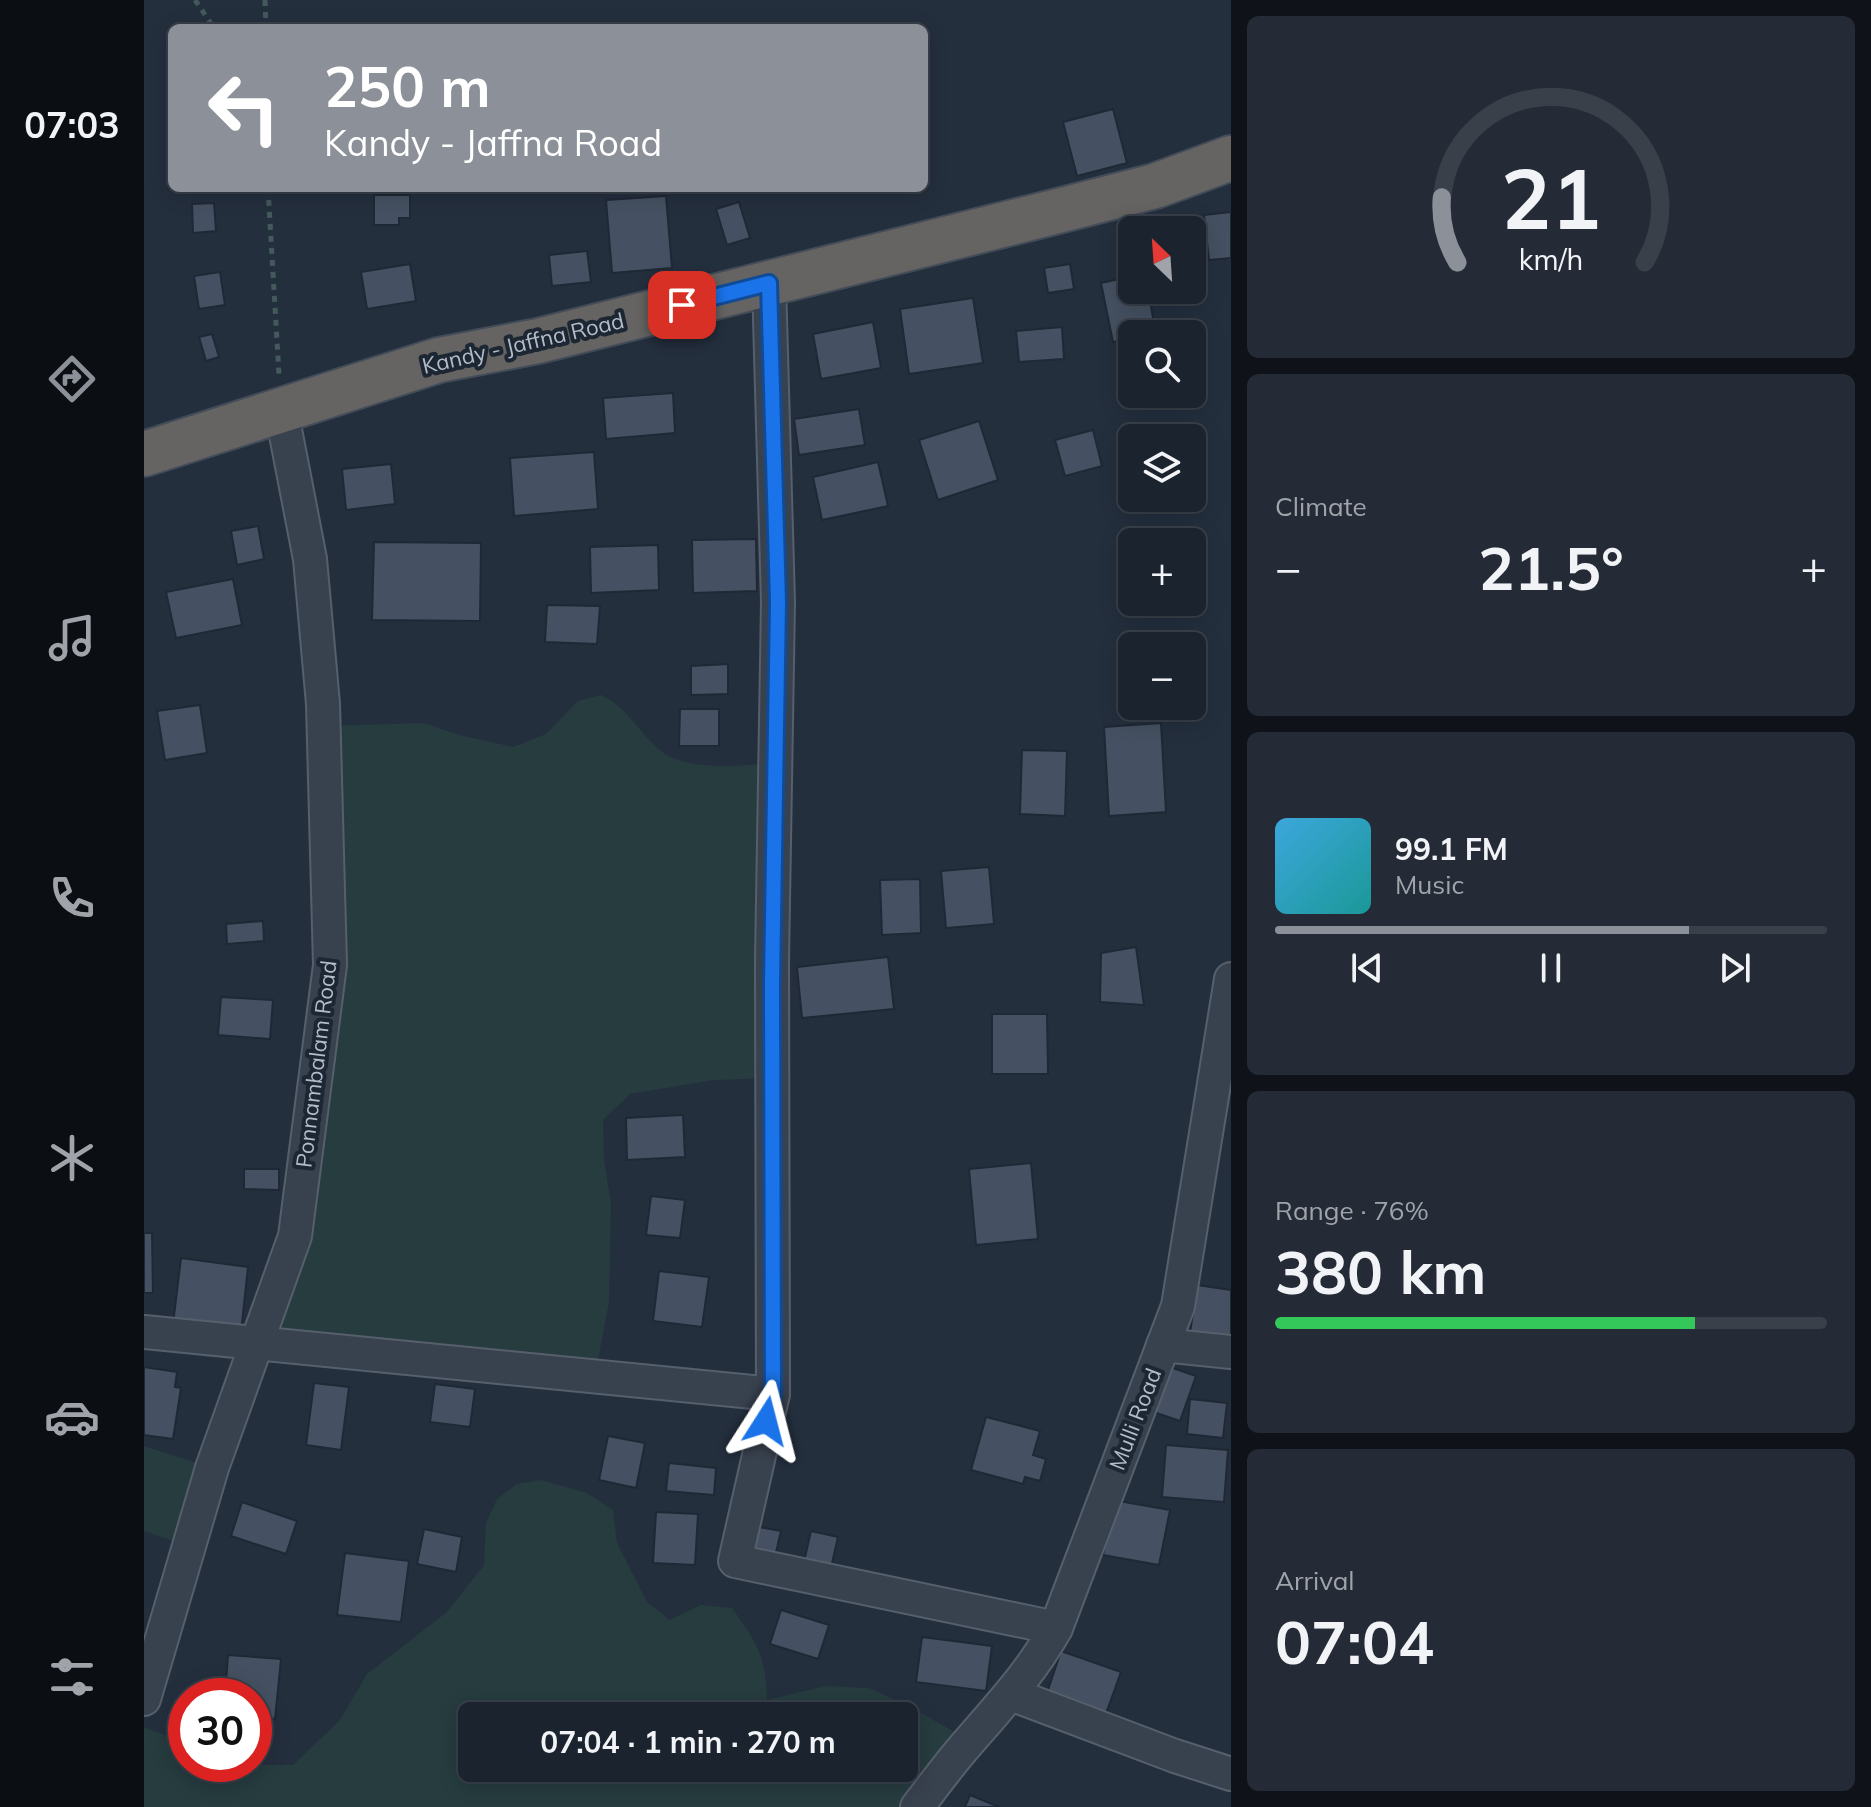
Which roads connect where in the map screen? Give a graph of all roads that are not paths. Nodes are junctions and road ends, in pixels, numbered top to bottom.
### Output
1 (1231, 158) edge
2 (769, 283) junction
3 (281, 409) junction
4 (144, 454) edge
5 (1231, 979) edge
6 (144, 1332) edge
7 (258, 1342) junction
8 (1163, 1345) junction
9 (1231, 1352) edge
10 (773, 1394) junction
11 (1056, 1628) junction
12 (1011, 1694) junction
13 (144, 1699) edge
14 (1231, 1774) edge
15 (917, 1807) edge

1 - 2 highway, Kandy - Jaffna Road
2 - 3 highway, Kandy - Jaffna Road
2 - 10 street
3 - 4 highway, Kandy - Jaffna Road
3 - 7 street, Ponnambalam Road
5 - 8 street, Mulli Road
6 - 7 street
7 - 10 street
7 - 13 street, Ponnambalam Road
8 - 9 street
8 - 11 street, Mulli Road
10 - 11 street
11 - 12 street, Mulli Road
12 - 14 street
12 - 15 street, Mulli Road

